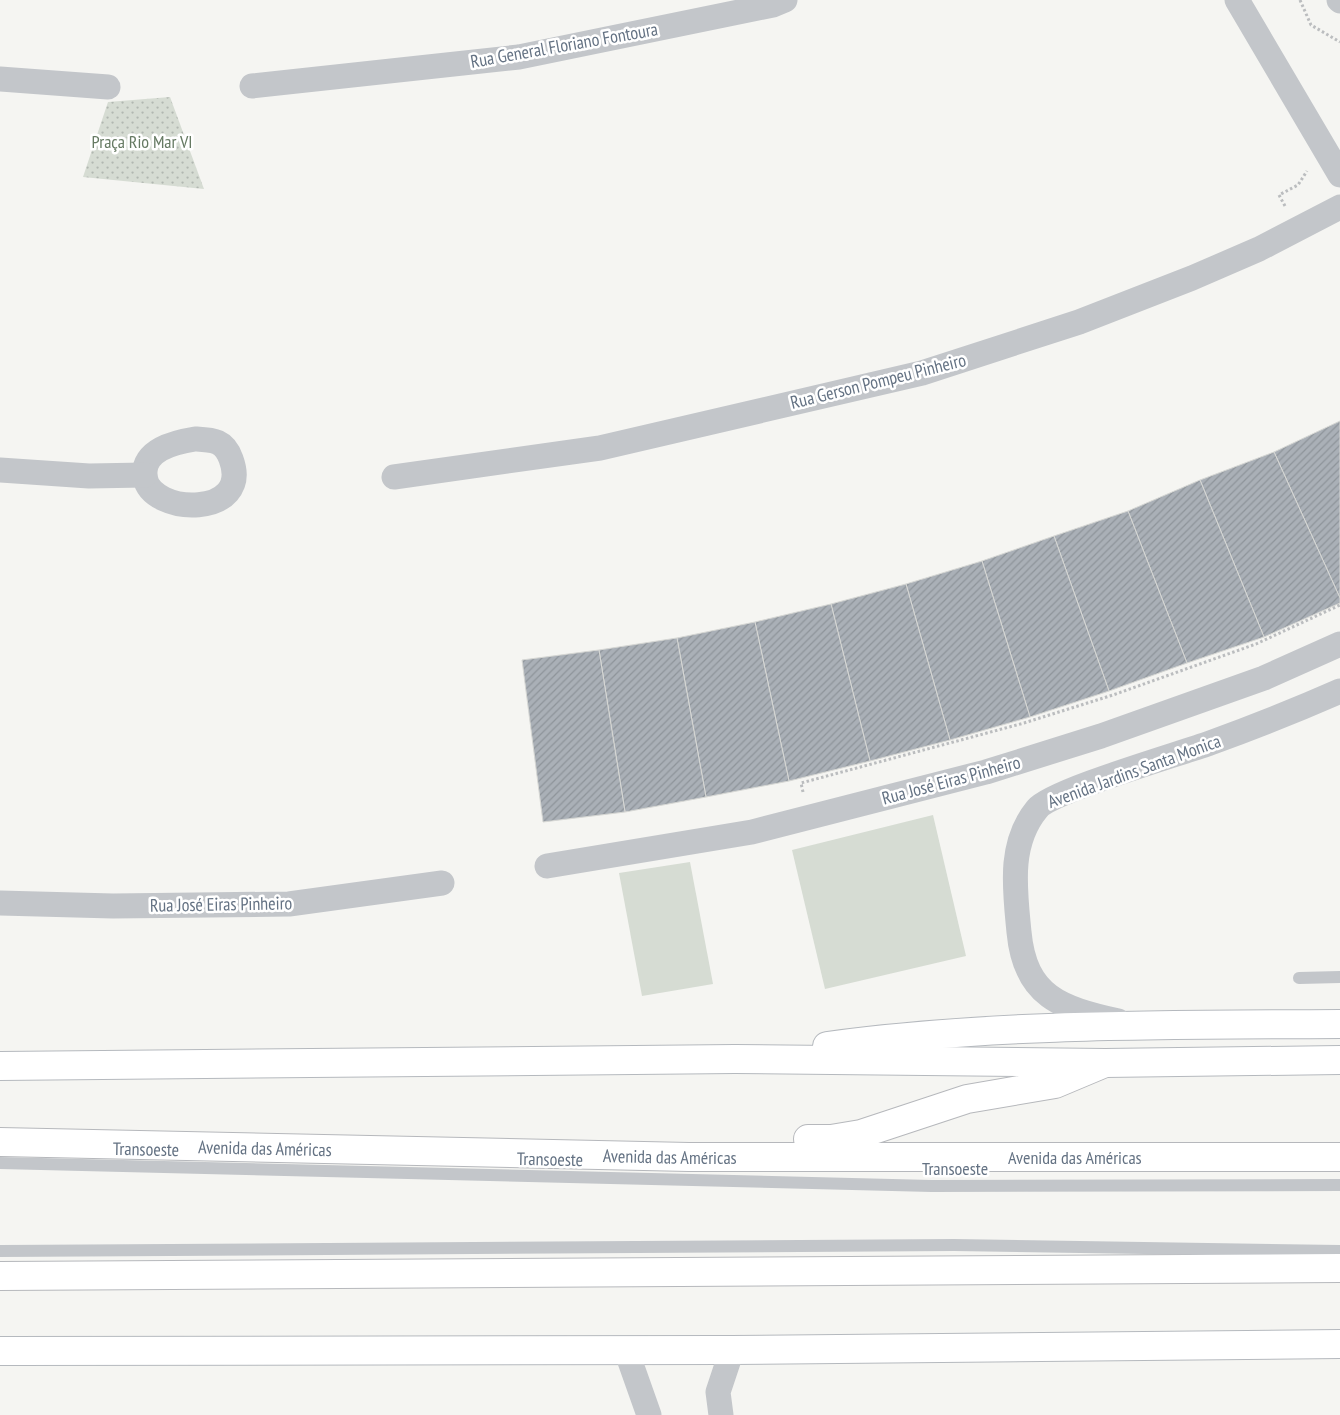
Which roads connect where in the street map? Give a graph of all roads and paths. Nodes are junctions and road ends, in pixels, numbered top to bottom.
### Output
1 (785, 0) edge
2 (1237, 0) edge
3 (1300, 0) edge
4 (1340, 42) edge
5 (0, 79) edge
6 (252, 86) dead end
7 (108, 87) dead end
8 (1308, 163) dead end
9 (1340, 175) edge
10 (1340, 207) edge
11 (1296, 230) junction
12 (0, 470) edge
13 (145, 475) dead end
14 (394, 477) dead end
15 (1340, 605) edge
16 (1340, 644) edge
17 (1340, 691) edge
18 (808, 817) junction
19 (547, 866) dead end
20 (442, 883) dead end
21 (0, 903) edge
22 (1340, 977) edge
23 (1299, 978) dead end
24 (1340, 1024) edge
25 (1138, 1026) junction
26 (736, 1059) junction
27 (1340, 1060) edge
28 (1105, 1063) junction
29 (0, 1066) edge
30 (0, 1142) edge
31 (689, 1157) junction
32 (1340, 1157) edge
33 (0, 1163) edge
34 (1340, 1185) edge
35 (0, 1251) edge
36 (1340, 1251) edge
37 (1340, 1268) edge
38 (0, 1276) edge
39 (1340, 1344) edge
40 (626, 1350) junction
41 (732, 1350) junction
42 (0, 1351) edge
43 (649, 1415) edge
44 (721, 1415) edge

1 - 6 street, Rua General Floriano Fontoura
2 - 9 street
3 - 4 path
5 - 7 street
8 - 11 path
10 - 11 street, Rua Gerson Pompeu Pinheiro
11 - 14 street, Rua Gerson Pompeu Pinheiro
12 - 13 street
15 - 18 path
16 - 18 street, Rua José Eiras Pinheiro
17 - 25 street, Avenida Jardins Santa Monica
18 - 19 street, Rua José Eiras Pinheiro
20 - 21 street, Rua José Eiras Pinheiro
22 - 23 lane
24 - 25 main road
25 - 26 main road
26 - 28 main road
26 - 29 main road
27 - 28 main road
28 - 31 main road
30 - 31 main road, Avenida das Américas
31 - 32 main road, Avenida das Américas
33 - 34 lane, Transoeste
35 - 36 lane
37 - 38 main road
39 - 41 main road
40 - 41 main road
40 - 42 main road
40 - 43 street
41 - 44 street

